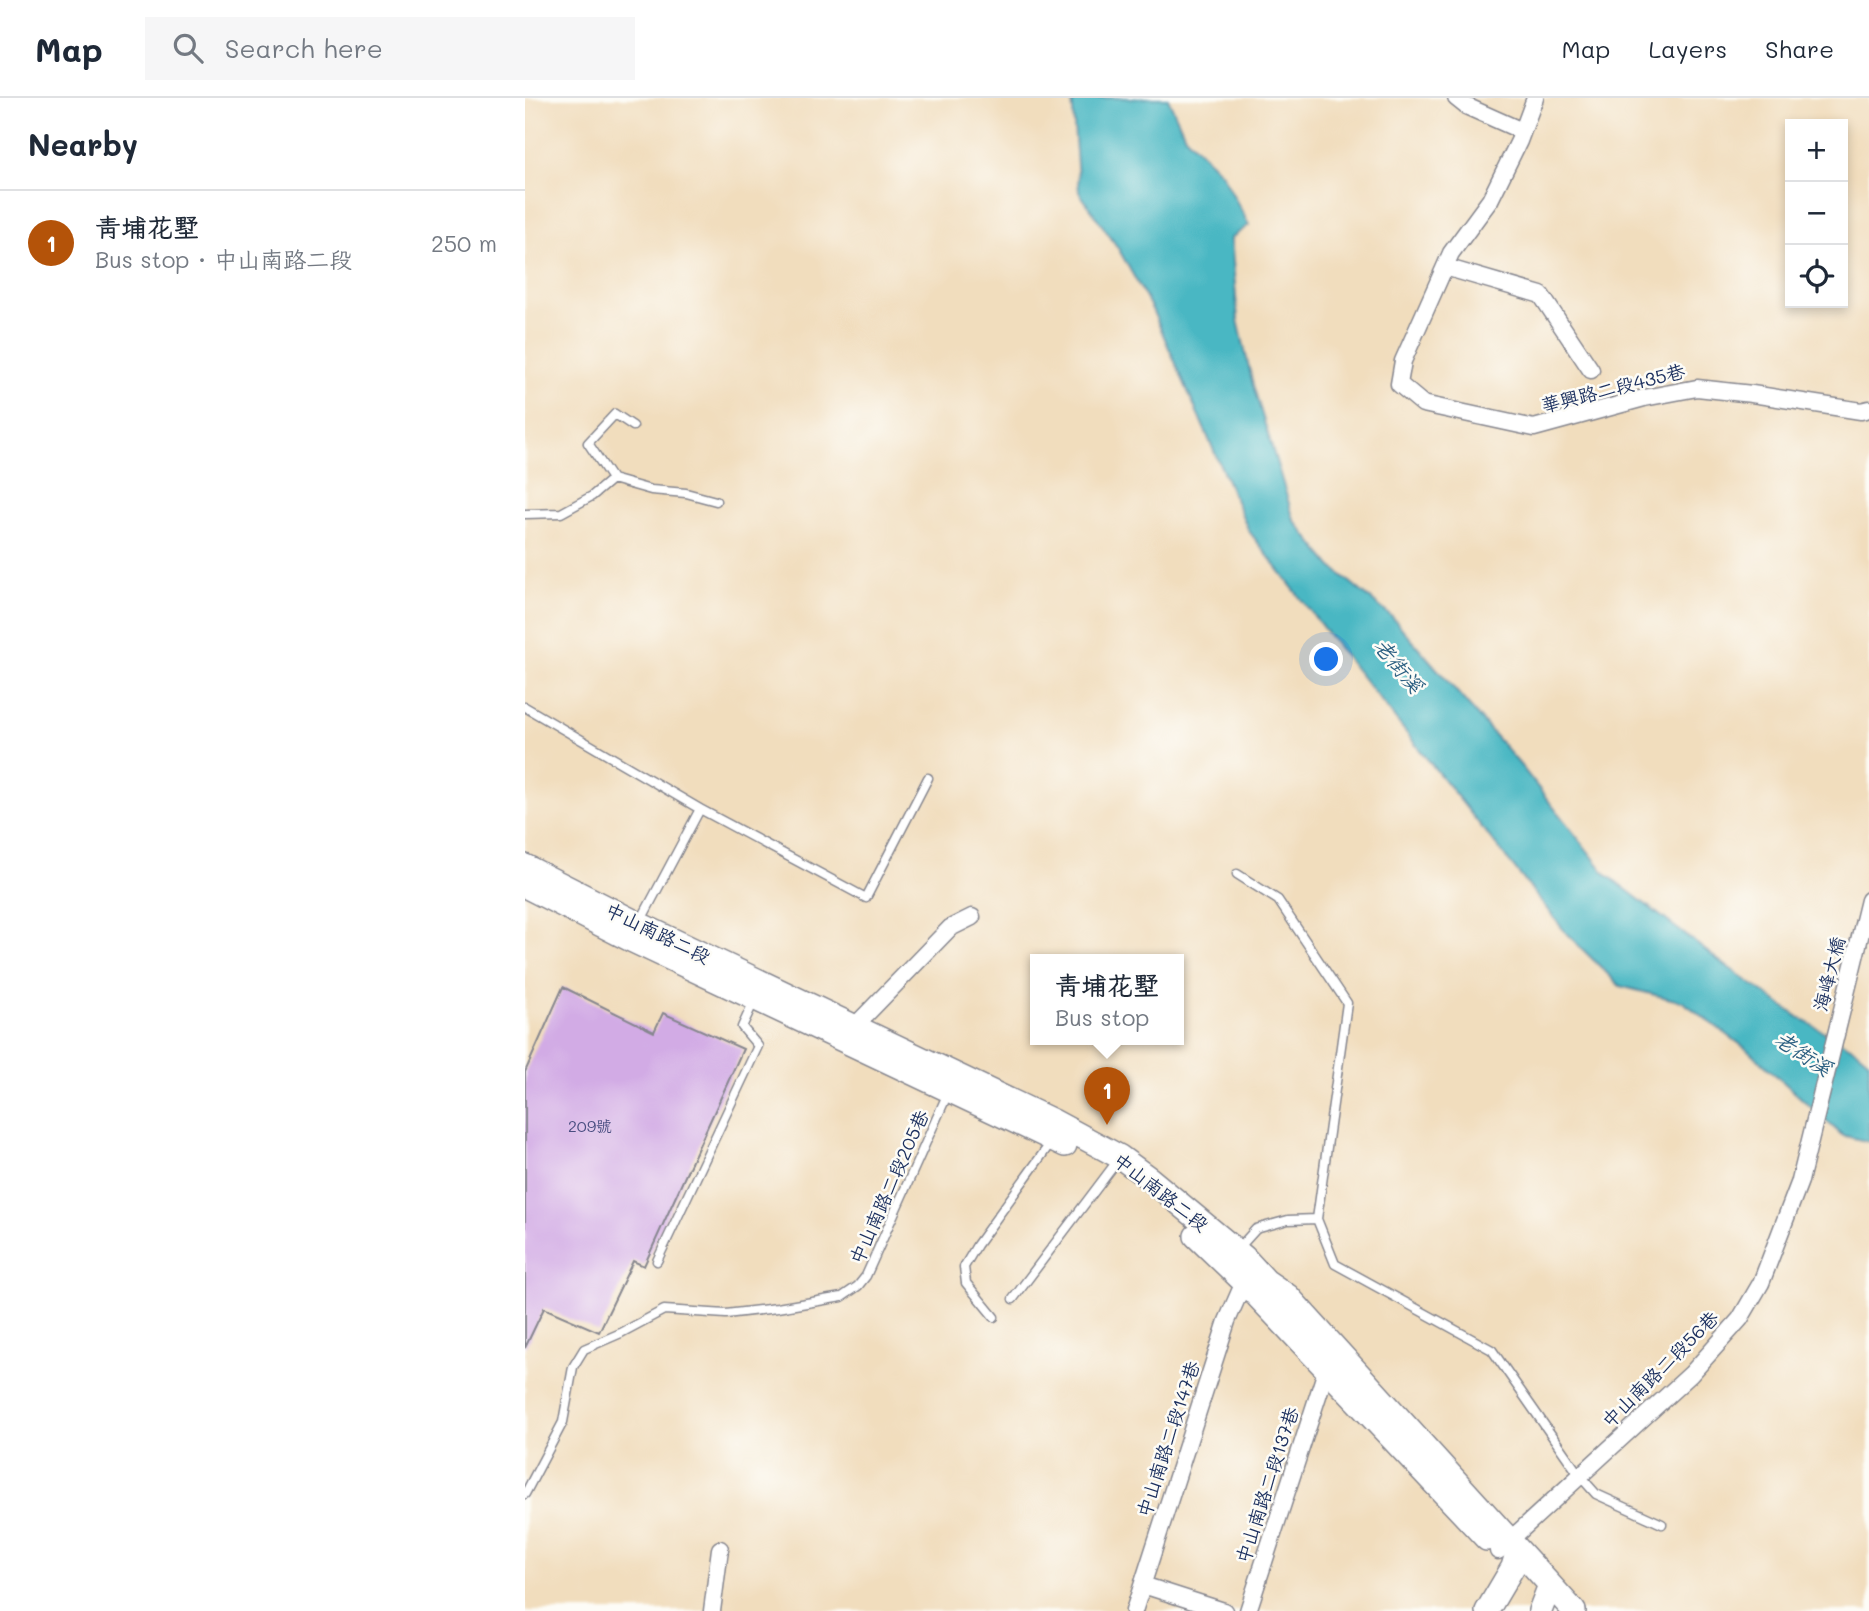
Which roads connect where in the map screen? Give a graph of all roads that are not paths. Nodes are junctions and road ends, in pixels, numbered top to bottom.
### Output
1 (1456, 98) edge
2 (1535, 98) edge
3 (1522, 131) junction
4 (1445, 267) junction
5 (1591, 370) dead end
6 (1869, 409) edge
7 (633, 426) dead end
8 (612, 479) junction
9 (716, 501) dead end
10 (525, 513) edge
11 (525, 707) edge
12 (928, 778) dead end
13 (700, 809) junction
14 (525, 866) edge
15 (1237, 874) dead end
16 (525, 886) edge
17 (1869, 900) edge
18 (972, 917) dead end
19 (639, 924) junction
20 (758, 991) junction
21 (854, 1027) junction
22 (953, 1083) junction
23 (1054, 1139) junction
24 (1115, 1164) junction
25 (1800, 1181) joint
26 (1317, 1219) junction
27 (1236, 1251) junction
28 (657, 1261) dead end
29 (1244, 1282) junction
30 (1013, 1299) dead end
31 (994, 1317) dead end
32 (1327, 1371) junction
33 (1580, 1476) junction
34 (525, 1494) edge
35 (1662, 1524) dead end
36 (720, 1549) dead end
37 (1509, 1552) junction
38 (1143, 1585) junction
39 (1547, 1602) edge
40 (712, 1611) edge
41 (1134, 1611) edge
42 (1224, 1611) edge
43 (1248, 1611) edge
44 (1487, 1611) edge
45 (1574, 1611) edge

1 - 3 street
2 - 3 street, 華興路二段435巷
3 - 4 street, 華興路二段435巷
4 - 5 street
4 - 6 street, 華興路二段435巷
7 - 8 lane
8 - 9 lane
8 - 10 lane
11 - 13 lane
12 - 13 lane
13 - 19 lane
14 - 19 main road, 中山南路二段
15 - 26 lane
16 - 20 main road, 中山南路二段
17 - 25 street, 海峰大橋
18 - 21 street
19 - 20 main road, 中山南路二段
20 - 21 main road, 中山南路二段
20 - 22 main road, 中山南路二段
20 - 28 lane
21 - 22 main road, 中山南路二段
22 - 23 main road, 中山南路二段
22 - 24 main road, 中山南路二段
22 - 34 lane, 中山南路二段205巷
23 - 24 main road, 中山南路二段
23 - 31 lane
24 - 27 main road, 中山南路二段
24 - 29 main road, 中山南路二段
24 - 30 lane
25 - 33 street, 中山南路二段56巷
26 - 27 lane
26 - 33 lane
27 - 37 main road, 中山南路二段
29 - 32 main road, 中山南路二段
29 - 38 street, 中山南路二段147巷
32 - 37 main road, 中山南路二段
32 - 43 street, 中山南路二段137巷
33 - 35 lane
33 - 37 street, 中山南路二段56巷
36 - 40 street
37 - 39 main road, 中山南路二段
37 - 44 main road
38 - 41 street, 中山南路二段147巷
38 - 42 street
39 - 45 main road, 中山南路二段

